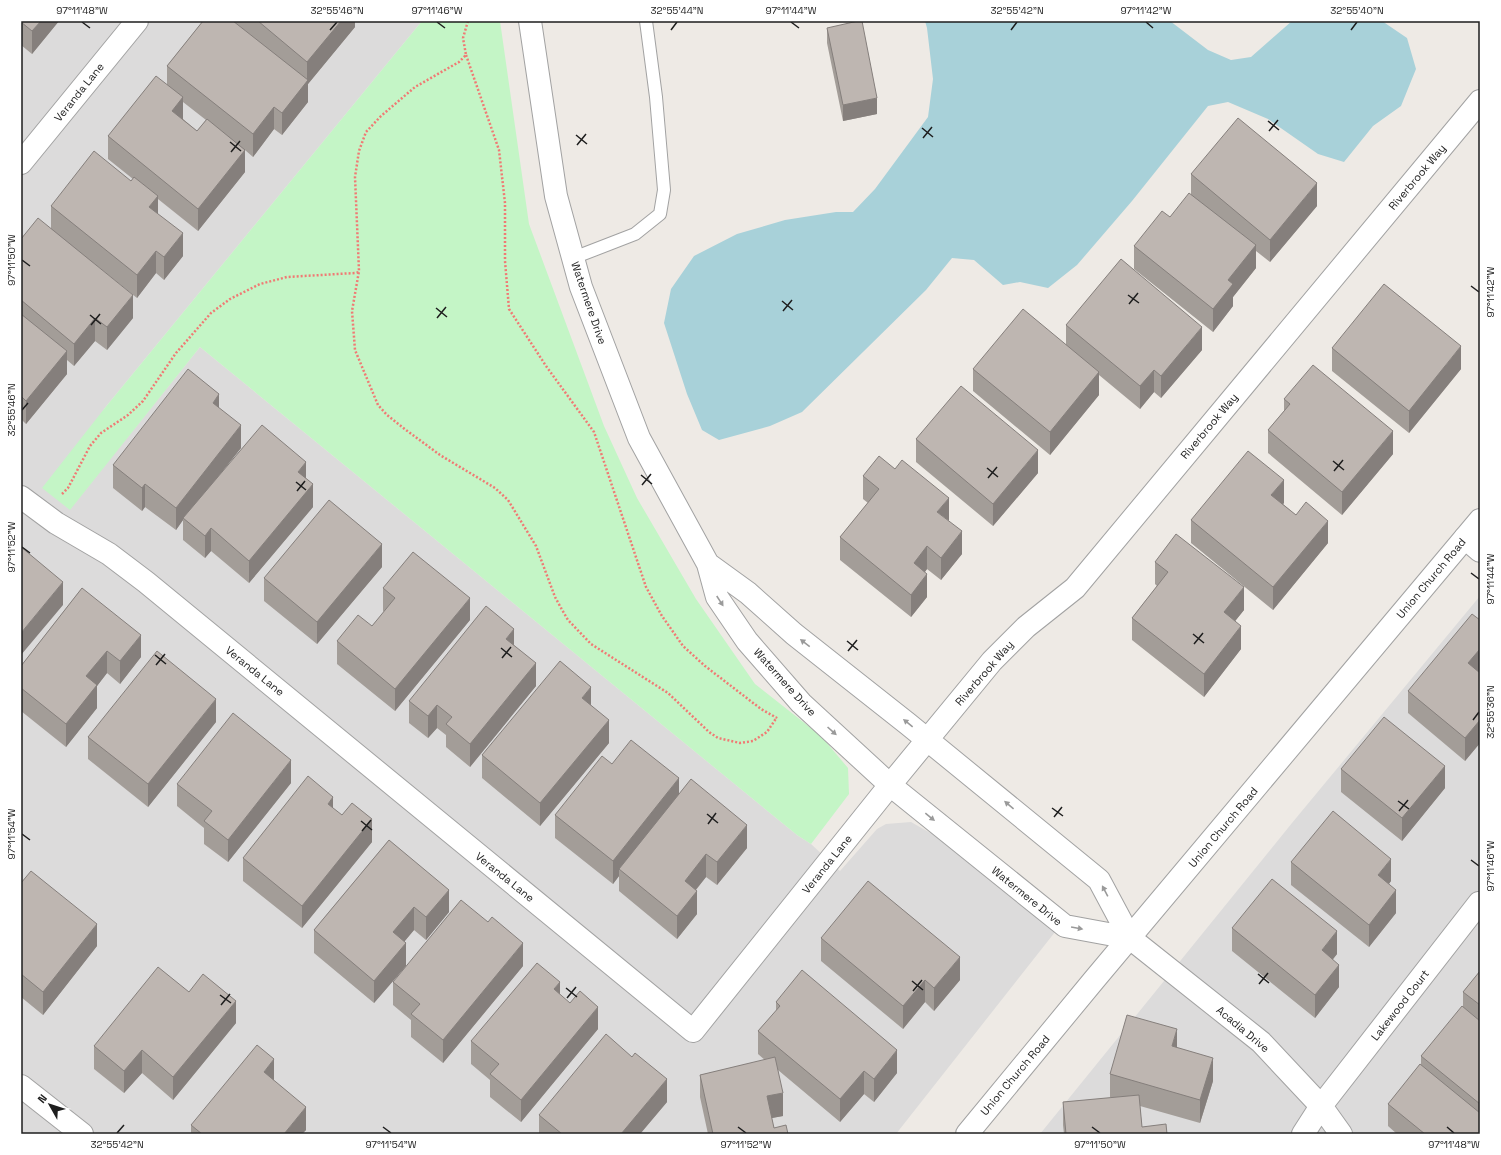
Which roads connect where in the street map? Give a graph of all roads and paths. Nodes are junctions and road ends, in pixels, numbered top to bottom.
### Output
1 (137, 21) edge
2 (468, 21) edge
3 (530, 21) edge
4 (646, 21) edge
5 (1480, 101) edge
6 (21, 163) edge
7 (573, 258) junction
8 (359, 271) junction
9 (21, 497) edge
10 (43, 513) junction
11 (1480, 520) edge
12 (1472, 545) edge
13 (708, 564) junction
14 (777, 717) dead end
15 (928, 740) junction
16 (890, 785) junction
17 (1480, 904) edge
18 (1130, 938) junction
19 (21, 1086) edge
20 (1322, 1106) junction
21 (82, 1134) edge
22 (967, 1134) edge
23 (1303, 1134) edge
24 (1341, 1134) edge

1 - 6 street, Veranda Lane
2 - 8 path
3 - 7 street, Watermere Drive
4 - 7 lane
5 - 15 street, Riverbrook Way
7 - 13 street, Watermere Drive
8 - 10 path
8 - 14 path
9 - 10 street, Veranda Lane
10 - 16 street, Veranda Lane
11 - 12 street, Union Church Road
12 - 18 street, Union Church Road
15 -> 13 street, Watermere Drive
13 -> 16 street, Watermere Drive
15 - 16 street, Veranda Lane
18 -> 15 street, Watermere Drive
16 -> 18 street, Watermere Drive
17 - 20 street, Lakewood Court
18 - 20 street, Acadia Drive
18 - 22 street, Union Church Road
19 - 21 street
20 - 23 street, Lakewood Court
20 - 24 street, Acadia Drive

